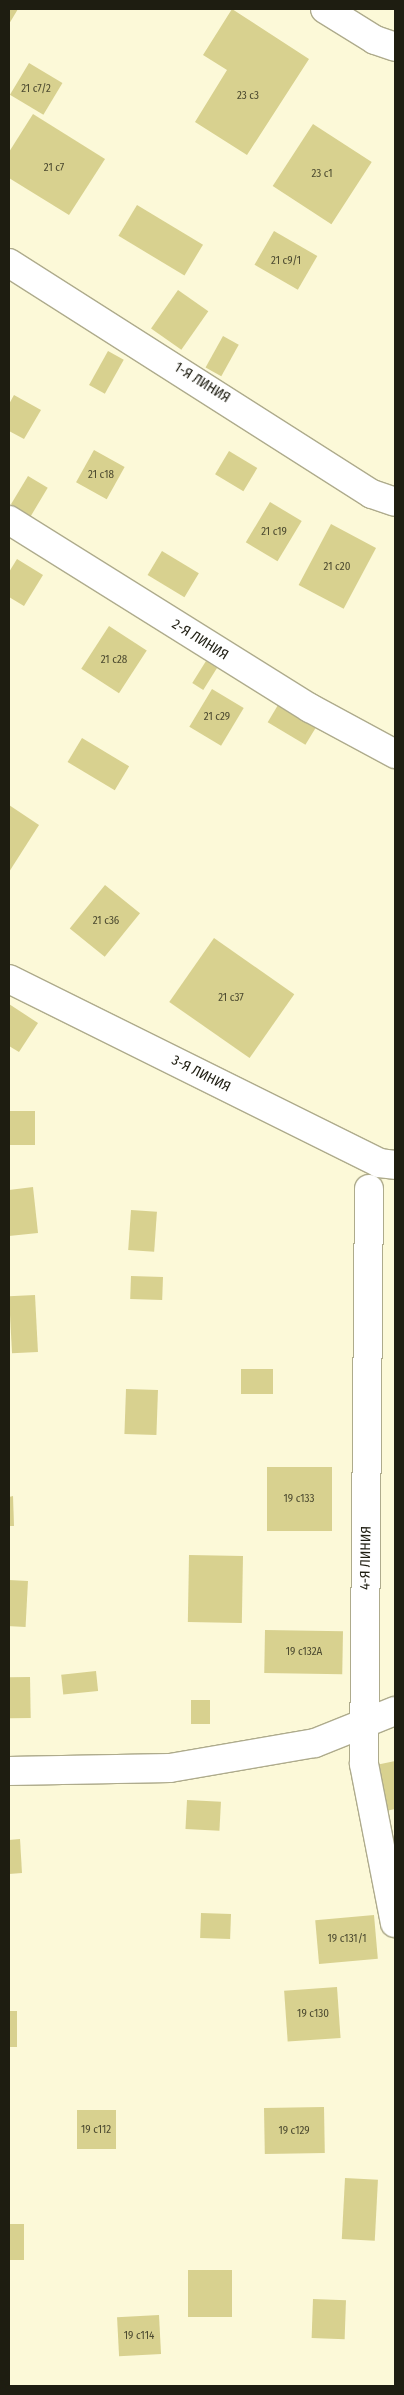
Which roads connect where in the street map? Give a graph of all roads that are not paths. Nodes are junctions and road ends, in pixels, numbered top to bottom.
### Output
1 (325, 9) edge
2 (395, 47) edge
3 (9, 263) edge
4 (395, 502) edge
5 (9, 520) edge
6 (395, 754) edge
7 (9, 979) edge
8 (395, 1164) edge
9 (369, 1189) dead end
10 (395, 1711) edge
11 (364, 1724) junction
12 (9, 1771) edge
13 (395, 1923) edge

1 - 2 street
3 - 4 street, 1-Я ЛИНИЯ
5 - 6 street, 2-Я ЛИНИЯ
7 - 8 street, 3-Я ЛИНИЯ
9 - 11 street, 4-Я ЛИНИЯ
10 - 11 street
11 - 12 street
11 - 13 street, 4-Я ЛИНИЯ

